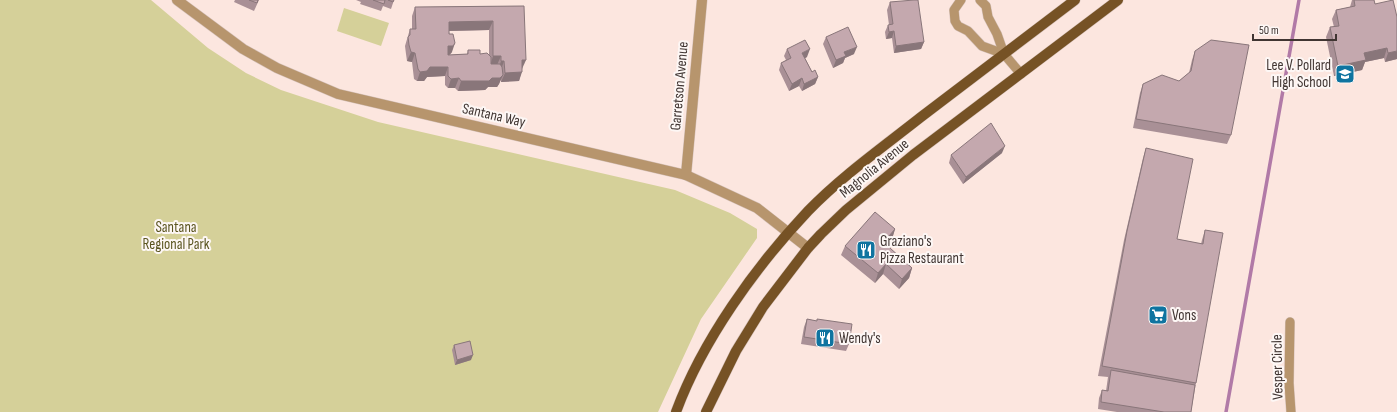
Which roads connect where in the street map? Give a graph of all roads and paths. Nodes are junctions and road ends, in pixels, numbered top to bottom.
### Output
1 (702, 0) edge
2 (980, 0) edge
3 (1075, 0) edge
4 (1118, 0) edge
5 (180, 1) edge
6 (956, 2) edge
7 (1004, 54) junction
8 (1020, 74) junction
9 (686, 175) junction
10 (789, 233) junction
11 (808, 248) junction
12 (1290, 322) dead end
13 (676, 412) edge
14 (706, 412) edge
15 (1292, 412) edge

1 - 9 street, Garretson Avenue
2 - 7 street
3 - 7 main road, Magnolia Avenue
4 - 8 main road, Magnolia Avenue
5 - 9 street, Santana Way
6 - 7 street
7 - 8 street
7 - 10 main road, Magnolia Avenue
8 - 11 main road, Magnolia Avenue
9 - 10 street, Santana Way
10 - 11 street, Santana Way
10 - 13 main road, Magnolia Avenue
11 - 14 main road, Magnolia Avenue
12 - 15 street, Vesper Circle

